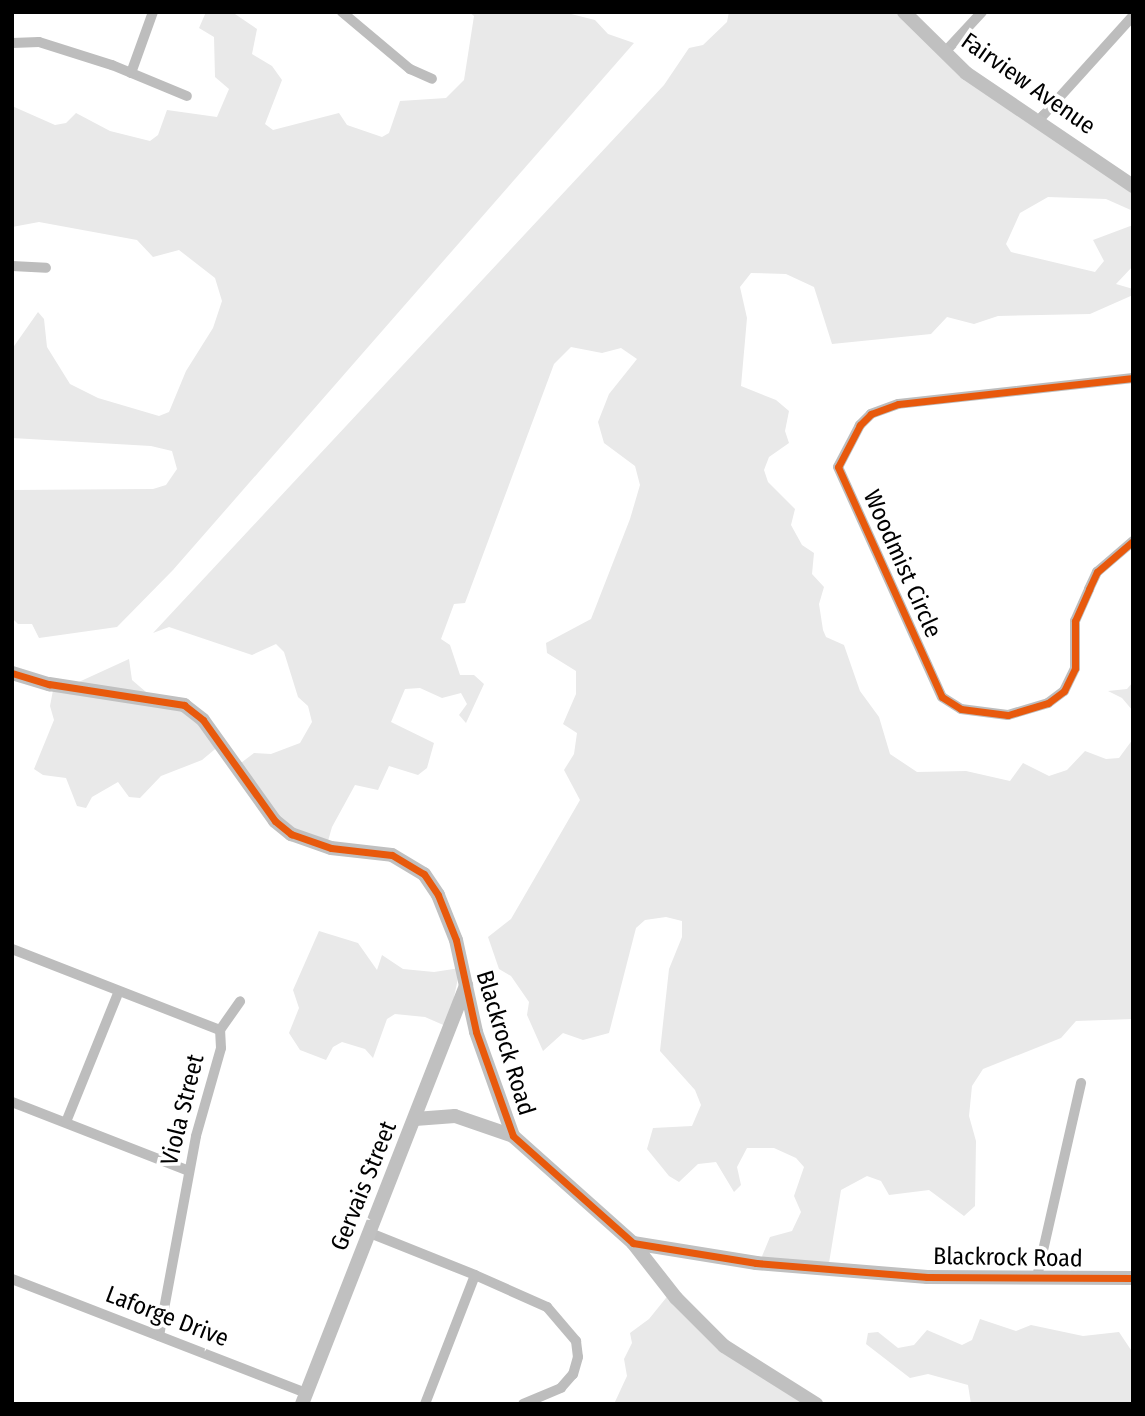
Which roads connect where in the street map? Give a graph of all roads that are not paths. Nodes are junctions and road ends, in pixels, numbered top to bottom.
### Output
1 (153, 12) edge
2 (342, 12) edge
3 (904, 12) edge
4 (982, 12) edge
5 (1133, 16) edge
6 (12, 43) edge
7 (944, 53) junction
8 (131, 73) junction
9 (432, 79) dead end
10 (187, 96) dead end
11 (1038, 121) junction
12 (1132, 184) edge
13 (12, 266) edge
14 (46, 268) dead end
15 (1133, 378) edge
16 (1133, 541) edge
17 (12, 673) edge
18 (12, 949) edge
19 (466, 985) junction
20 (119, 991) junction
21 (240, 1001) dead end
22 (220, 1030) junction
23 (1081, 1083) dead end
24 (12, 1102) edge
25 (415, 1119) junction
26 (66, 1122) junction
27 (513, 1136) junction
28 (189, 1171) junction
29 (370, 1233) junction
30 (633, 1243) junction
31 (475, 1275) junction
32 (1037, 1277) junction
33 (1133, 1278) edge
34 (12, 1279) edge
35 (159, 1336) junction
36 (304, 1399) edge
37 (425, 1404) edge
38 (523, 1404) edge
39 (816, 1404) edge

1 - 8 street
2 - 9 street
3 - 7 street, Fairview Avenue
4 - 7 street
5 - 11 street
6 - 8 street
7 - 11 street, Fairview Avenue
8 - 10 street
11 - 12 street, Fairview Avenue
13 - 14 street
15 - 16 street, Woodmist Circle
17 - 19 street, Blackrock Road
18 - 20 street, Viola Street
19 - 25 street, Gervais Street
19 - 27 street, Blackrock Road
20 - 22 street, Viola Street
20 - 26 street
21 - 22 street
22 - 28 street, Viola Street
23 - 32 street
24 - 26 street
25 - 27 street
25 - 29 street, Gervais Street
26 - 28 street
27 - 30 street, Blackrock Road
28 - 35 street, Viola Street
29 - 31 street
29 - 36 street, Gervais Street
30 - 32 street, Blackrock Road
30 - 39 street
31 - 37 street
31 - 38 street
32 - 33 street, Blackrock Road
34 - 35 street, Laforge Drive
35 - 36 street, Laforge Drive

